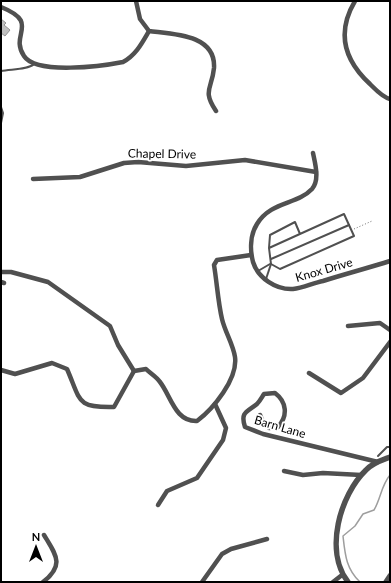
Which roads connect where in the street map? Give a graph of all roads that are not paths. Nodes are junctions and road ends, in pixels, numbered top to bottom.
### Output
1 (136, 1) edge
2 (355, 1) edge
3 (1, 7) edge
4 (149, 31) junction
5 (34, 64) junction
6 (1, 71) edge
7 (390, 99) edge
8 (1, 107) edge
9 (216, 111) dead end
10 (1, 124) edge
11 (313, 153) dead end
12 (316, 172) junction
13 (33, 179) dead end
14 (349, 225) junction
15 (300, 234) junction
16 (269, 248) junction
17 (251, 255) junction
18 (271, 259) junction
19 (390, 261) edge
20 (271, 264) junction
21 (258, 271) junction
22 (1, 272) edge
23 (266, 280) junction
24 (348, 326) dead end
25 (390, 330) edge
26 (390, 342) edge
27 (1, 370) edge
28 (134, 371) junction
29 (309, 373) dead end
30 (215, 404) junction
31 (260, 415) dead end
32 (390, 447) edge
33 (390, 457) edge
34 (378, 459) junction
35 (284, 471) dead end
36 (361, 475) junction
37 (158, 505) dead end
38 (44, 535) dead end
39 (267, 539) dead end
40 (342, 574) junction
41 (390, 576) edge
42 (44, 582) edge
43 (202, 582) edge
44 (333, 582) edge
45 (348, 582) edge
46 (386, 582) edge

1 - 4 street
2 - 7 street
3 - 5 street
4 - 5 street
4 - 9 street
5 - 6 lane
8 - 10 lane
11 - 12 street
12 - 13 street, Chapel Drive
12 - 17 street, Knox Drive
14 - 15 lane
14 - 18 lane
14 - 20 lane
15 - 16 lane
15 - 16 lane
16 - 18 lane
17 - 21 street, Knox Drive
17 - 30 street
18 - 20 lane
19 - 23 street, Knox Drive
20 - 21 lane
20 - 23 lane
21 - 23 street, Knox Drive
22 - 28 street
24 - 25 street
26 - 29 street
27 - 28 street
28 - 30 street
30 - 37 street
31 - 34 street, Barn Lane
32 - 34 lane
33 - 34 street
34 - 36 street
35 - 36 street
36 - 40 street
38 - 42 street
39 - 43 street
40 - 44 street
40 - 45 street
41 - 46 street

